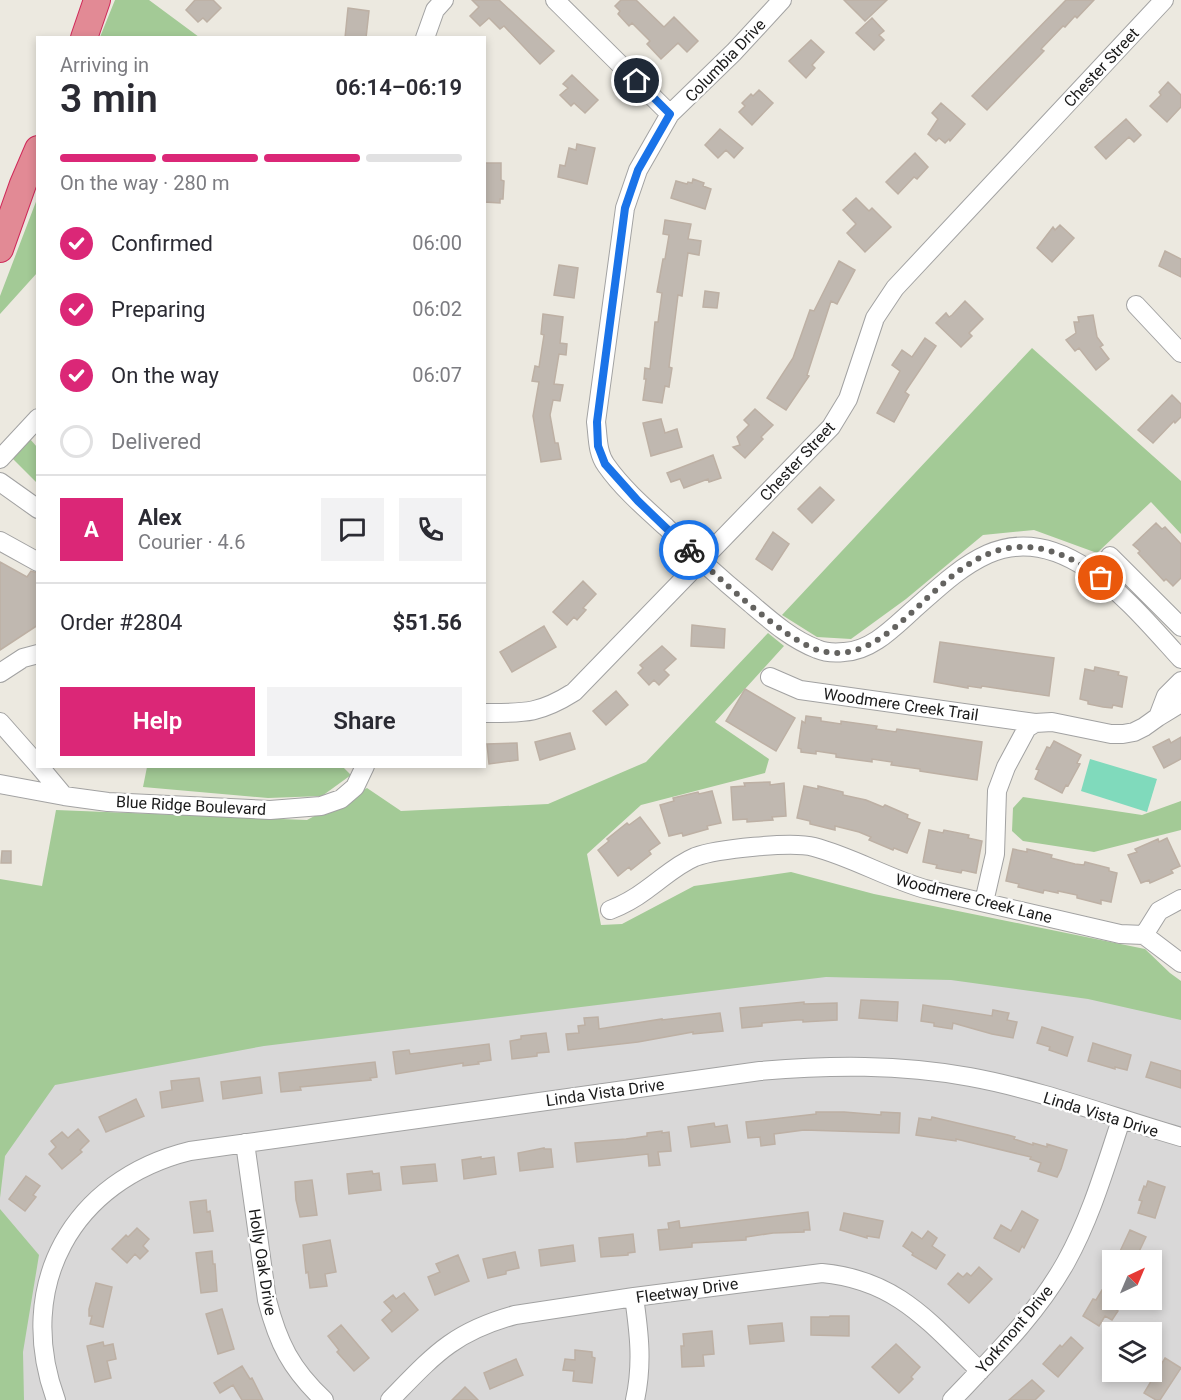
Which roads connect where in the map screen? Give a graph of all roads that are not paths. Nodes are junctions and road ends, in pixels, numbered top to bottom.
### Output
1 (97, 0) edge
2 (444, 0) edge
3 (555, 0) edge
4 (782, 0) edge
5 (1164, 0) edge
6 (85, 36) edge
7 (426, 36) edge
8 (670, 114) junction
9 (36, 154) edge
10 (0, 249) edge
11 (1136, 305) dead end
12 (1181, 353) edge
13 (36, 420) edge
14 (0, 459) edge
15 (0, 482) edge
16 (36, 508) edge
17 (0, 542) edge
18 (1110, 556) dead end
19 (36, 561) edge
20 (702, 562) junction
21 (1181, 627) edge
22 (36, 655) edge
23 (1181, 659) edge
24 (0, 674) edge
25 (770, 677) dead end
26 (1181, 681) edge
27 (1181, 703) edge
28 (486, 713) edge
29 (1158, 717) junction
30 (0, 722) edge
31 (1035, 723) junction
32 (36, 764) edge
33 (40, 768) edge
34 (364, 768) edge
35 (0, 784) edge
36 (64, 796) junction
37 (1181, 898) edge
38 (984, 902) junction
39 (610, 910) dead end
40 (1144, 935) junction
41 (1181, 963) edge
42 (1121, 1120) junction
43 (1181, 1137) edge
44 (245, 1143) junction
45 (634, 1297) junction
46 (980, 1371) junction
47 (56, 1400) edge
48 (324, 1400) edge
49 (390, 1400) edge
50 (635, 1400) edge
51 (952, 1400) edge

1 - 6 highway
2 - 7 street
3 - 8 street
4 - 8 street, Columbia Drive
5 - 20 street, Chester Street
8 - 20 street, Columbia Drive
9 - 10 highway
11 - 12 street
13 - 14 street
15 - 16 street
17 - 19 street
18 - 21 street
20 - 23 street, Columbia Drive
20 - 28 street, Chester Street
22 - 24 street
25 - 31 street, Woodmere Creek Trail
26 - 29 street
27 - 29 street, Woodmere Creek Trail
29 - 31 street, Woodmere Creek Trail
30 - 32 street
31 - 38 street
33 - 36 street
34 - 36 street, Blue Ridge Boulevard
35 - 36 street, Blue Ridge Boulevard
37 - 40 street
38 - 39 street, Woodmere Creek Lane
38 - 40 street, Woodmere Creek Lane
40 - 41 street
42 - 43 street, Linda Vista Drive
42 - 44 street, Linda Vista Drive
42 - 46 street, Yorkmont Drive
44 - 47 street, Linda Vista Drive
44 - 48 street, Holly Oak Drive
45 - 46 street, Fleetway Drive
45 - 49 street, Fleetway Drive
45 - 50 street
46 - 51 street, Yorkmont Drive

